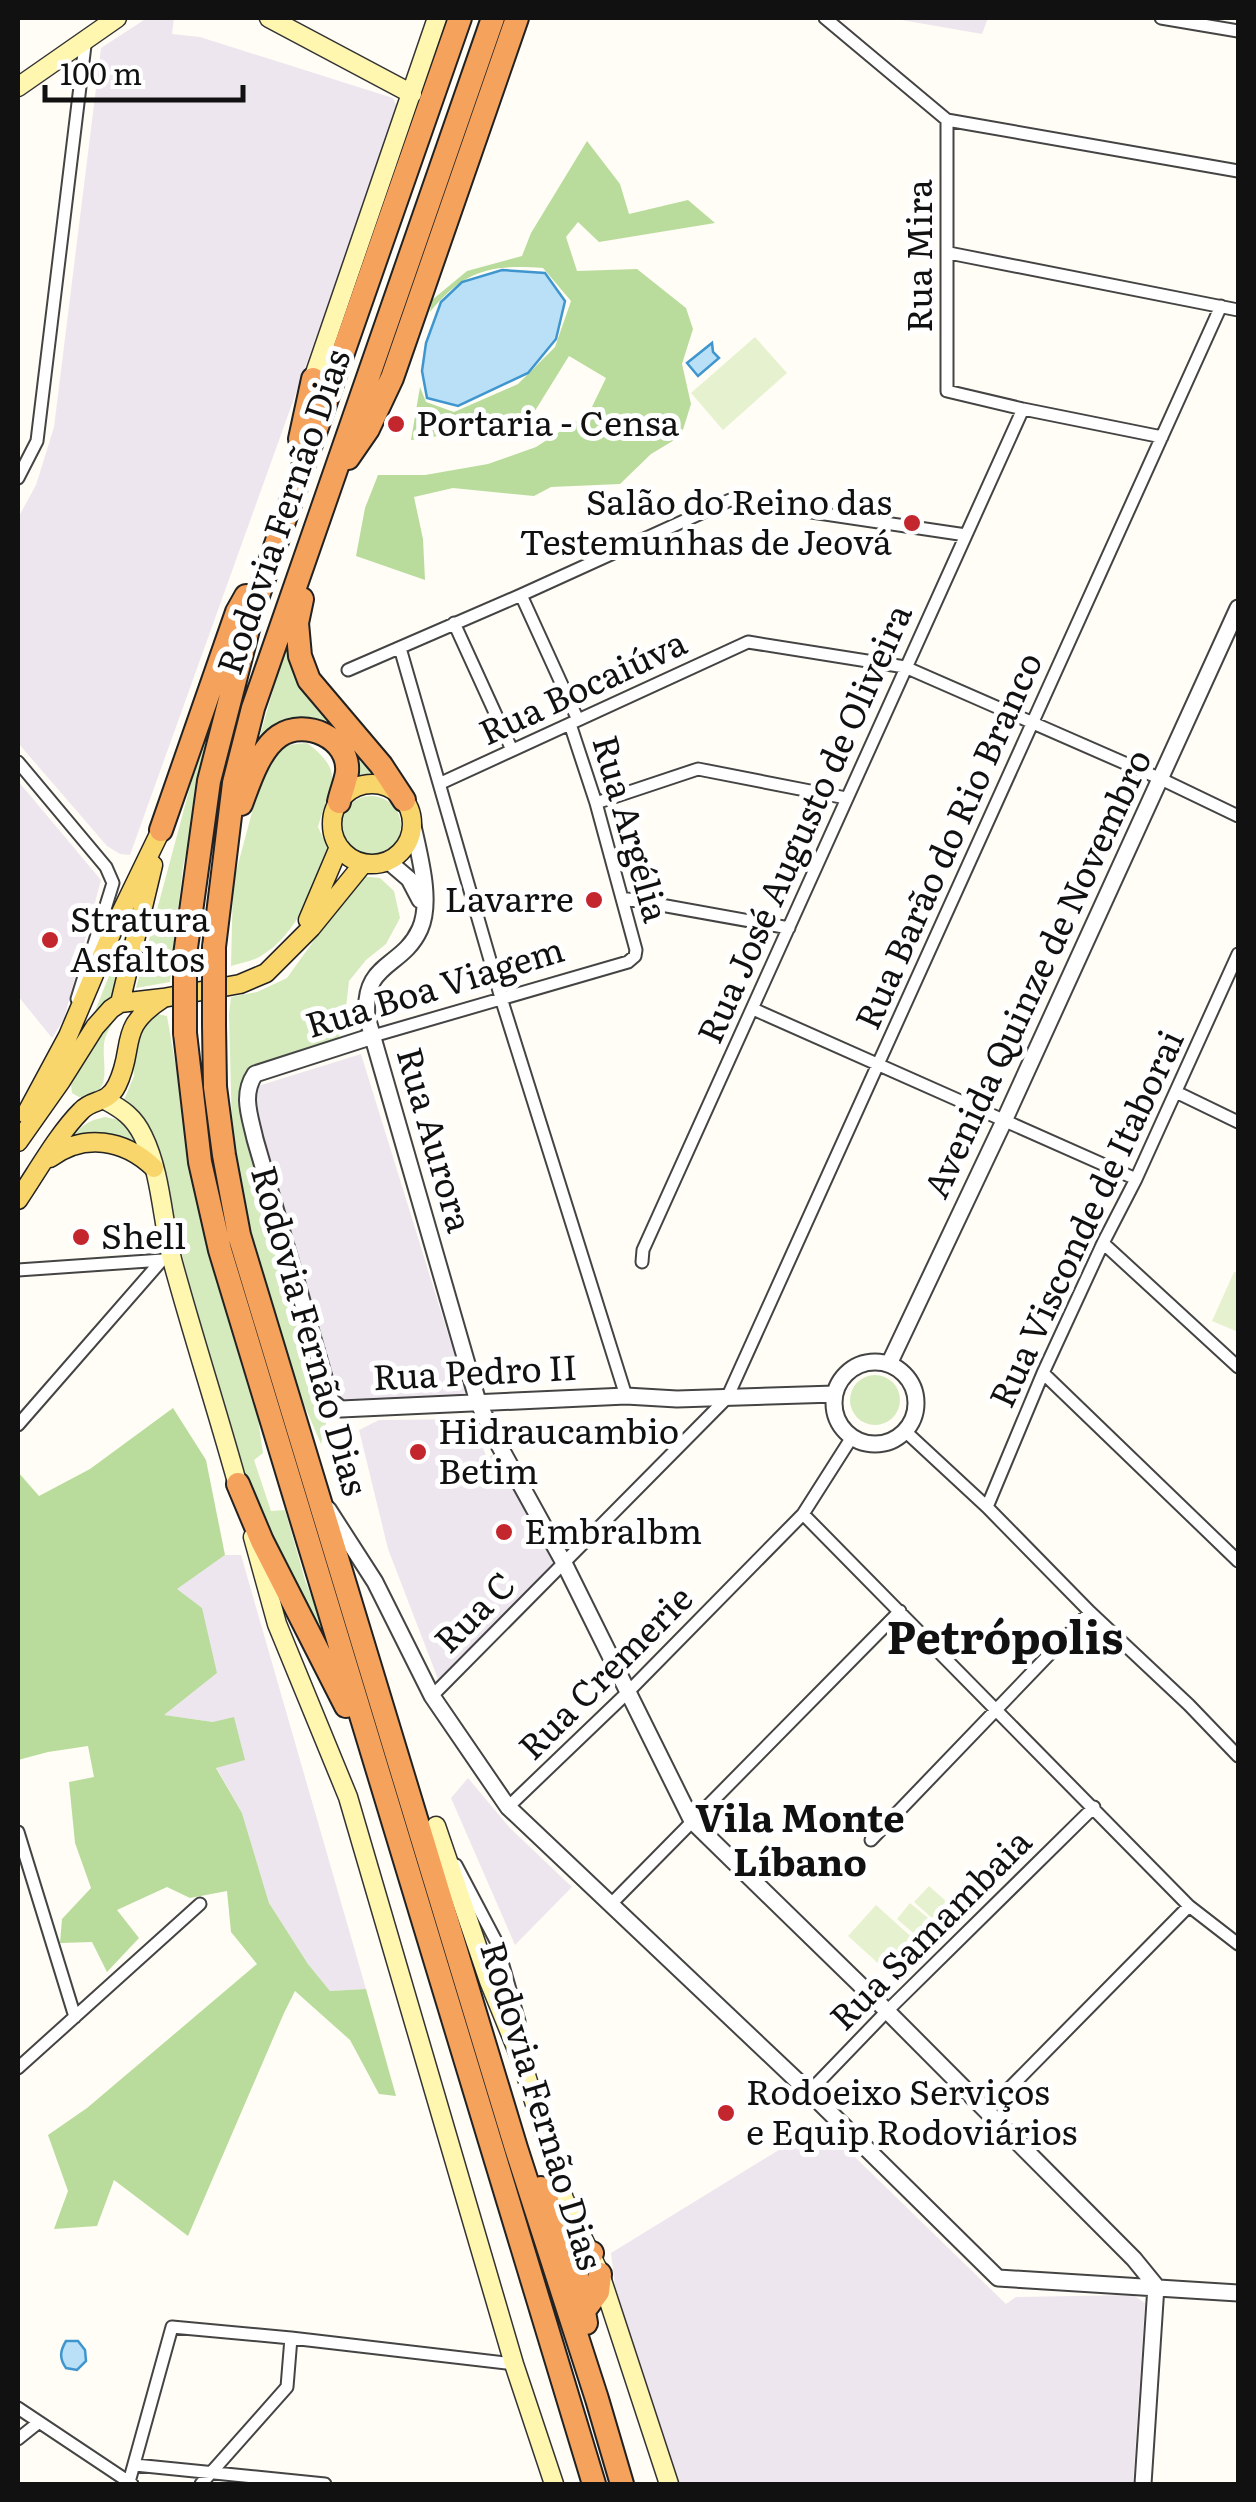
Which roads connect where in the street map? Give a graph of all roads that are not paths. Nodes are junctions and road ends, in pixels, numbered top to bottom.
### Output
1 (117, 18) edge
2 (438, 18) edge
3 (460, 18) edge
4 (494, 18) edge
5 (518, 18) edge
6 (826, 18) edge
7 (1161, 18) edge
8 (278, 20) edge
9 (1238, 31) edge
10 (86, 37) junction
11 (18, 87) edge
12 (412, 94) junction
13 (946, 120) junction
14 (1238, 171) edge
15 (948, 254) junction
16 (1221, 306) junction
17 (1238, 310) edge
18 (313, 379) joint
19 (1022, 409) junction
20 (1162, 436) junction
21 (18, 478) edge
22 (331, 481) junction
23 (297, 486) junction
24 (288, 513) junction
25 (318, 520) junction
26 (966, 535) junction
27 (521, 595) junction
28 (1238, 608) edge
29 (454, 623) junction
30 (400, 648) junction
31 (905, 668) junction
32 (348, 670) dead end
33 (574, 722) junction
34 (1031, 724) junction
35 (512, 750) junction
36 (18, 762) edge
37 (1161, 779) junction
38 (440, 783) junction
39 (846, 798) junction
40 (339, 802) junction
41 (596, 802) junction
42 (408, 811) junction
43 (1238, 816) edge
44 (162, 830) junction
45 (338, 847) junction
46 (225, 850) junction
47 (388, 861) junction
48 (363, 864) junction
49 (622, 898) junction
50 (425, 913) junction
51 (788, 928) junction
52 (295, 944) junction
53 (636, 950) joint
54 (1237, 961) edge
55 (163, 998) junction
56 (501, 998) junction
57 (120, 1003) junction
58 (753, 1009) junction
59 (68, 1036) junction
60 (373, 1036) junction
61 (879, 1066) junction
62 (61, 1082) junction
63 (249, 1084) joint
64 (1176, 1092) junction
65 (104, 1100) junction
66 (84, 1106) junction
67 (1004, 1121) junction
68 (1238, 1122) edge
69 (18, 1130) edge
70 (18, 1142) edge
71 (42, 1165) junction
72 (154, 1168) junction
73 (1136, 1179) junction
74 (18, 1200) edge
75 (1103, 1243) junction
76 (167, 1260) junction
77 (642, 1262) dead end
78 (18, 1270) edge
79 (889, 1364) junction
80 (1238, 1367) edge
81 (1043, 1373) junction
82 (834, 1394) junction
83 (626, 1396) junction
84 (727, 1398) junction
85 (478, 1402) junction
86 (18, 1425) edge
87 (904, 1431) junction
88 (852, 1437) junction
89 (238, 1484) junction
90 (318, 1493) junction
91 (986, 1507) junction
92 (804, 1514) junction
93 (1238, 1562) edge
94 (564, 1563) junction
95 (900, 1611) junction
96 (1090, 1612) junction
97 (628, 1692) junction
98 (432, 1696) junction
99 (996, 1708) junction
100 (1238, 1756) edge
101 (407, 1787) junction
102 (508, 1807) junction
103 (1094, 1807) junction
104 (393, 1820) junction
105 (692, 1820) junction
106 (436, 1826) joint
107 (18, 1832) edge
108 (870, 1840) dead end
109 (200, 1904) dead end
110 (610, 1906) junction
111 (1189, 1906) junction
112 (1238, 1944) edge
113 (887, 2011) junction
114 (75, 2017) junction
115 (18, 2068) edge
116 (809, 2092) junction
117 (987, 2111) junction
118 (516, 2148) junction
119 (567, 2240) junction
120 (596, 2263) junction
121 (1156, 2286) junction
122 (1238, 2294) edge
123 (583, 2312) junction
124 (291, 2338) junction
125 (514, 2364) junction
126 (597, 2399) junction
127 (18, 2408) edge
128 (38, 2423) junction
129 (18, 2440) edge
130 (134, 2465) junction
131 (210, 2474) junction
132 (130, 2483) edge
133 (201, 2484) edge
134 (325, 2484) edge
135 (554, 2484) edge
136 (594, 2484) edge
137 (622, 2484) edge
138 (668, 2484) edge
139 (1142, 2484) edge

1 - 10 main road
2 - 12 main road, Rodovia Fernão Dias
3 - 23 highway, Rodovia Fernão Dias
4 - 22 highway, Rodovia Fernão Dias
5 - 22 highway
6 - 13 street
7 - 9 street
8 - 12 main road
10 - 11 main road
10 - 21 street
12 - 18 main road, Rodovia Fernão Dias
13 - 14 street
13 - 15 street, Rua Mira
15 - 16 street
15 - 19 street, Rua Mira
16 - 17 street
16 - 20 street, Rua Barão do Rio Branco
18 - 23 highway
19 - 20 street
19 - 26 street, Rua José Augusto de Oliveira
20 - 34 street, Rua Barão do Rio Branco
22 - 25 highway, Rodovia Fernão Dias
23 - 24 highway, Rodovia Fernão Dias
24 - 44 highway
24 - 104 highway, Rodovia Fernão Dias, bridge
25 - 42 highway
25 - 46 highway, Rodovia Fernão Dias
26 - 27 street
26 - 31 street, Rua José Augusto de Oliveira
27 - 29 street
27 - 33 street, Rua Argélia
28 - 37 street, Avenida Quinze de Novembro
29 - 30 street
29 - 35 street
30 - 32 street
30 - 38 street
31 - 33 street, Rua Bocaiúva
31 - 34 street
31 - 39 street, Rua José Augusto de Oliveira
33 - 35 street, Rua Bocaiúva
33 - 41 street, Rua Argélia
34 - 37 street
34 - 61 street, Rua Barão do Rio Branco
35 - 38 street, Rua Bocaiúva
36 - 59 street
37 - 43 street
37 - 67 street, Avenida Quinze de Novembro
38 - 56 street
39 - 41 street
39 - 51 street, Rua José Augusto de Oliveira
40 - 42 main road
40 - 45 main road
40 - 46 highway
41 - 49 street, Rua Argélia
42 - 47 main road
42 - 50 street
44 - 57 main road
44 - 59 main road
45 - 48 main road
45 - 52 main road
46 - 90 highway, Rodovia Fernão Dias, bridge
47 - 48 main road
47 - 50 street
48 - 52 main road
49 - 51 street
49 - 53 street, Rua Argélia
50 - 60 street, Rua Aurora
51 - 58 street, Rua José Augusto de Oliveira
52 - 55 main road
53 - 56 street, Rua Boa Viagem
54 - 64 street, Rua Visconde de Itaborai
55 - 57 main road
55 - 65 main road
56 - 60 street, Rua Boa Viagem
56 - 83 street
57 - 62 main road
58 - 61 street
58 - 77 street, Rua José Augusto de Oliveira
59 - 69 main road
60 - 63 street, Rua Boa Viagem
60 - 85 street, Rua Aurora
61 - 67 street
61 - 84 street, Rua Barão do Rio Branco
62 - 66 main road
62 - 70 main road
63 - 85 street, Rua Pedro II
64 - 68 street
64 - 73 street, Rua Visconde de Itaborai
65 - 66 main road
65 - 72 main road
66 - 71 main road
67 - 73 street
67 - 79 street, Avenida Quinze de Novembro
71 - 72 main road
71 - 74 main road
72 - 76 main road
73 - 75 street, Rua Visconde de Itaborai
75 - 80 street
75 - 81 street, Rua Visconde de Itaborai
76 - 78 street
76 - 86 street
76 - 89 main road
79 - 82 street
79 - 87 street
81 - 91 street, Rua Visconde de Itaborai
81 - 93 street
82 - 84 street, Rua Pedro II
82 - 88 street
83 - 84 street, Rua Pedro II
83 - 85 street, Rua Pedro II
84 - 94 street, Rua C
85 - 94 street, Rua Aurora
87 - 88 street
87 - 91 street
88 - 92 street, Rua Cremerie
89 - 104 highway
89 - 125 main road
90 - 98 street
90 - 101 highway, Rodovia Fernão Dias
91 - 96 street
92 - 95 street
92 - 97 street, Rua Cremerie
94 - 97 street, Rua Aurora
94 - 98 street, Rua C
95 - 99 street
95 - 105 street
96 - 99 street
96 - 100 street
97 - 102 street, Rua Cremerie
97 - 105 street, Rua Aurora
98 - 102 street
99 - 103 street
99 - 108 street
101 - 106 highway
101 - 118 highway, Rodovia Fernão Dias
102 - 110 street
103 - 111 street
103 - 113 street, Rua Samambaia
104 - 136 highway, Rodovia Fernão Dias
105 - 110 street
105 - 113 street, Rua Aurora
106 - 120 main road, Rodovia Fernão Dias
107 - 114 street
109 - 114 street
110 - 116 street
111 - 112 street
111 - 117 street
113 - 116 street, Rua Samambaia
113 - 117 street, Rua Aurora
114 - 115 street
116 - 121 street
117 - 121 street, Rua Aurora
118 - 119 highway
118 - 126 highway, Rodovia Fernão Dias
119 - 120 highway
119 - 123 highway
120 - 123 highway
120 - 138 main road, Rodovia Fernão Dias
121 - 122 street
121 - 139 street
123 - 126 highway
124 - 125 street
124 - 130 street
124 - 131 street
125 - 135 main road
126 - 137 highway, Rodovia Fernão Dias
127 - 128 street
128 - 129 street
128 - 132 street
130 - 131 street
130 - 132 street
131 - 133 street
131 - 134 street

